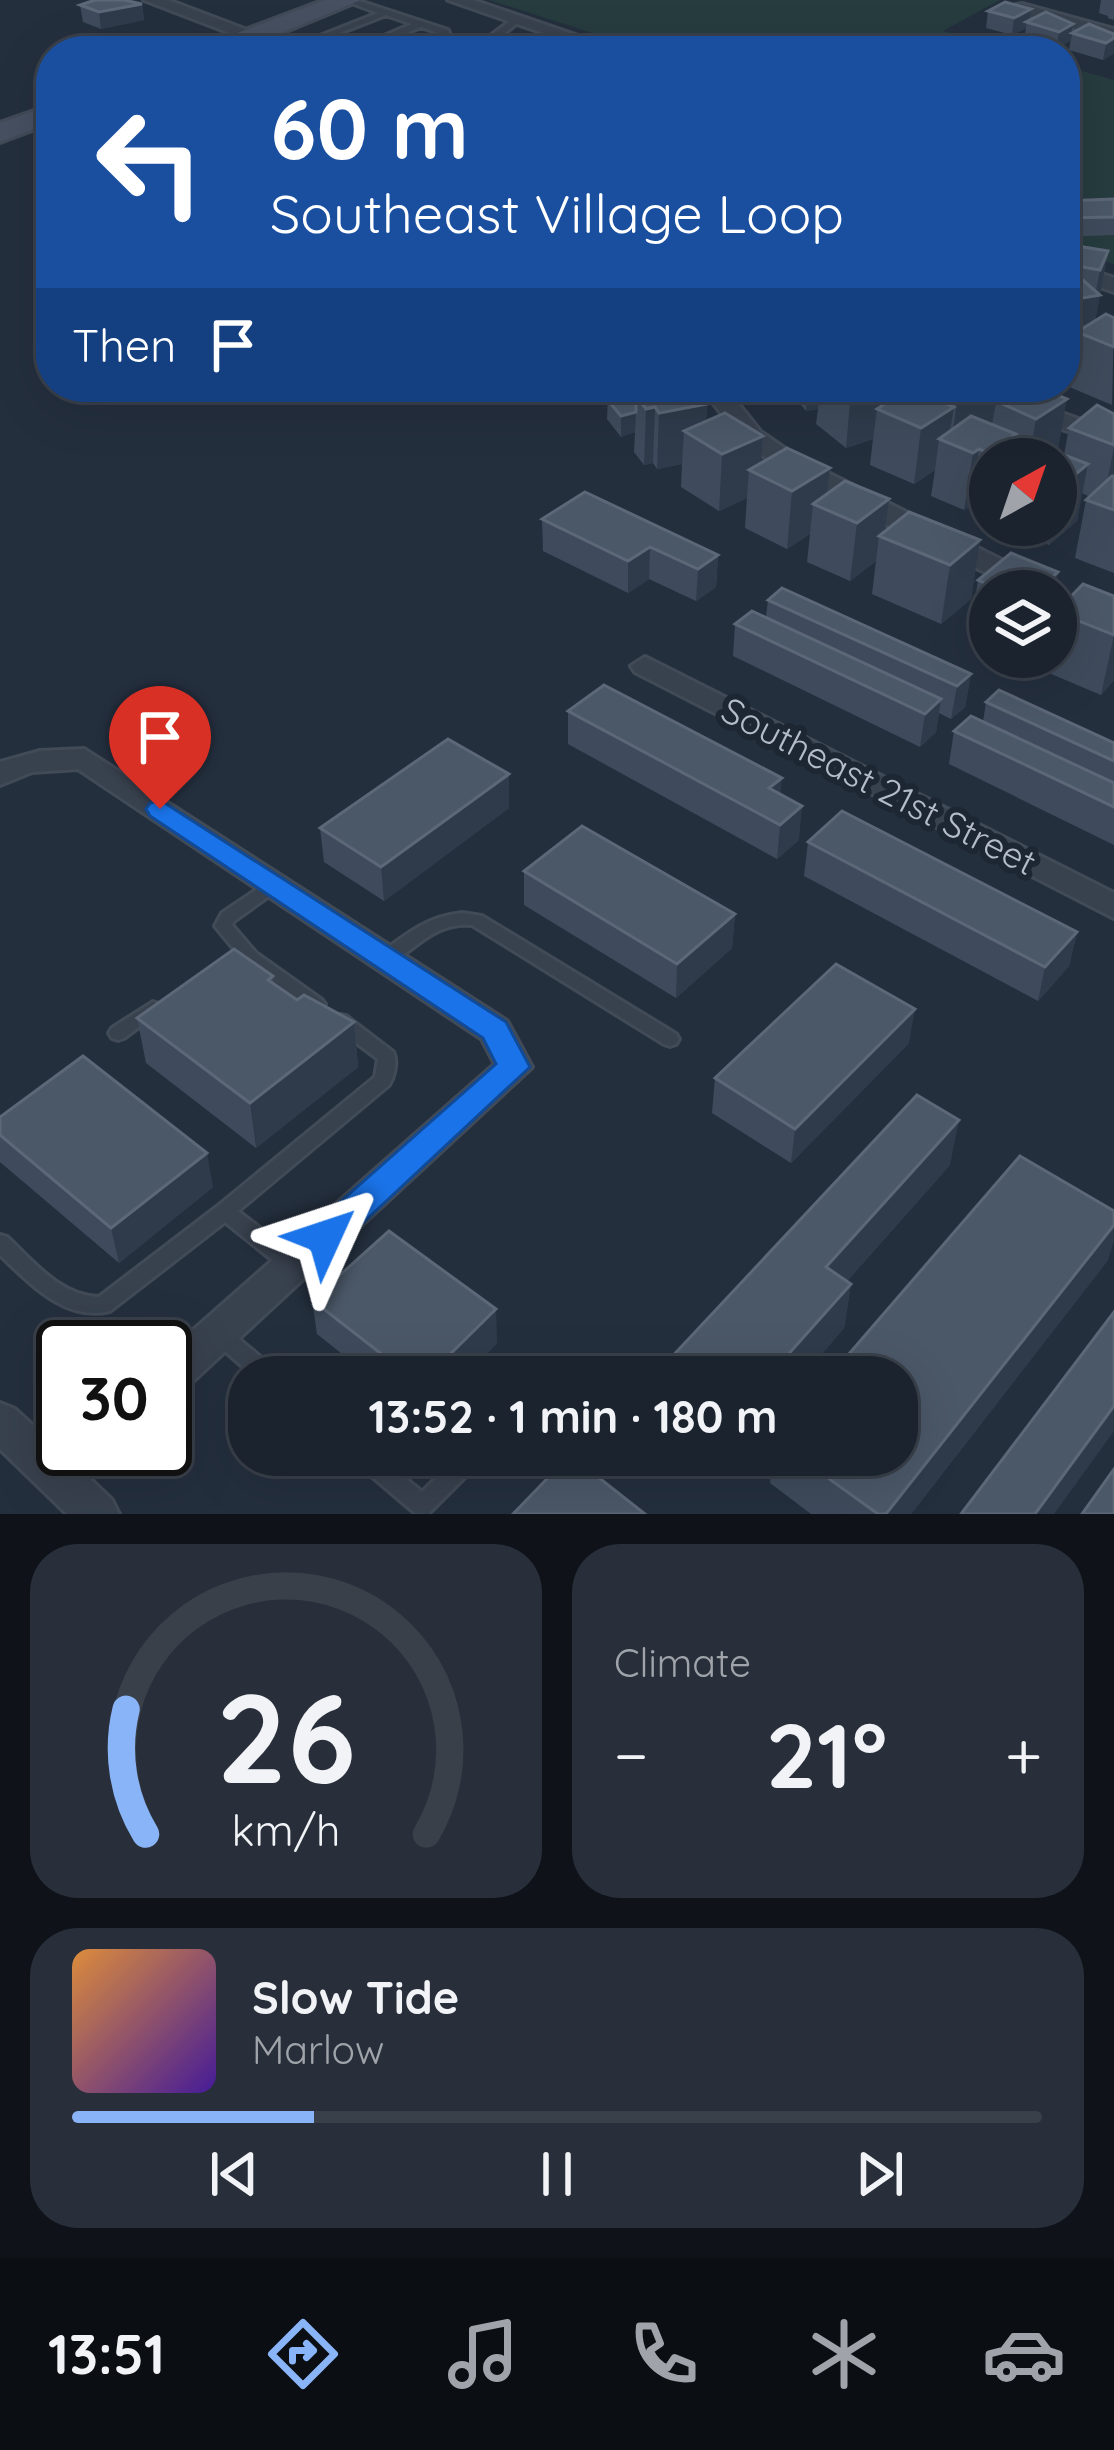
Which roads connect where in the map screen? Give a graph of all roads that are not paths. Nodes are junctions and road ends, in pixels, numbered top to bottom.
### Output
1 (152, 0) edge
2 (348, 0) edge
3 (456, 0) edge
4 (1022, 9) edge
5 (385, 13) junction
6 (517, 20) junction
7 (420, 25) junction
8 (1114, 34) edge
9 (254, 36) joint
10 (325, 36) edge
11 (392, 36) edge
12 (446, 36) edge
13 (496, 36) edge
14 (567, 36) edge
15 (36, 119) edge
16 (0, 133) edge
17 (1080, 273) edge
18 (1114, 284) edge
19 (724, 402) edge
20 (1030, 402) edge
21 (1114, 440) edge
22 (1003, 570) edge
23 (645, 666) dead end
24 (0, 775) edge
25 (274, 884) junction
26 (1114, 907) edge
27 (239, 946) junction
28 (386, 958) junction
29 (221, 959) edge
30 (170, 996) edge
31 (118, 1033) dead end
32 (670, 1039) dead end
33 (225, 1211) junction
34 (0, 1243) edge
35 (293, 1265) junction
36 (218, 1333) junction
37 (245, 1356) edge
38 (192, 1357) edge
39 (0, 1422) edge
40 (36, 1442) edge
41 (80, 1476) edge
42 (387, 1476) edge
43 (452, 1476) edge
44 (97, 1514) edge

1 - 9 street
2 - 5 lane
2 - 9 street
3 - 6 street
4 - 8 street
5 - 7 lane
5 - 10 lane
6 - 13 lane
6 - 14 street
7 - 11 lane
7 - 12 lane
15 - 16 street
17 - 18 street
19 - 22 street
20 - 21 street
23 - 26 street, Southeast 21st Street
24 - 25 street
25 - 27 lane
25 - 28 street
27 - 29 lane
27 - 33 lane
28 - 32 lane
28 - 35 street
30 - 31 lane
33 - 34 lane
33 - 35 lane
35 - 36 street
36 - 37 lane
36 - 38 street
39 - 40 street
41 - 44 street
42 - 43 lane

